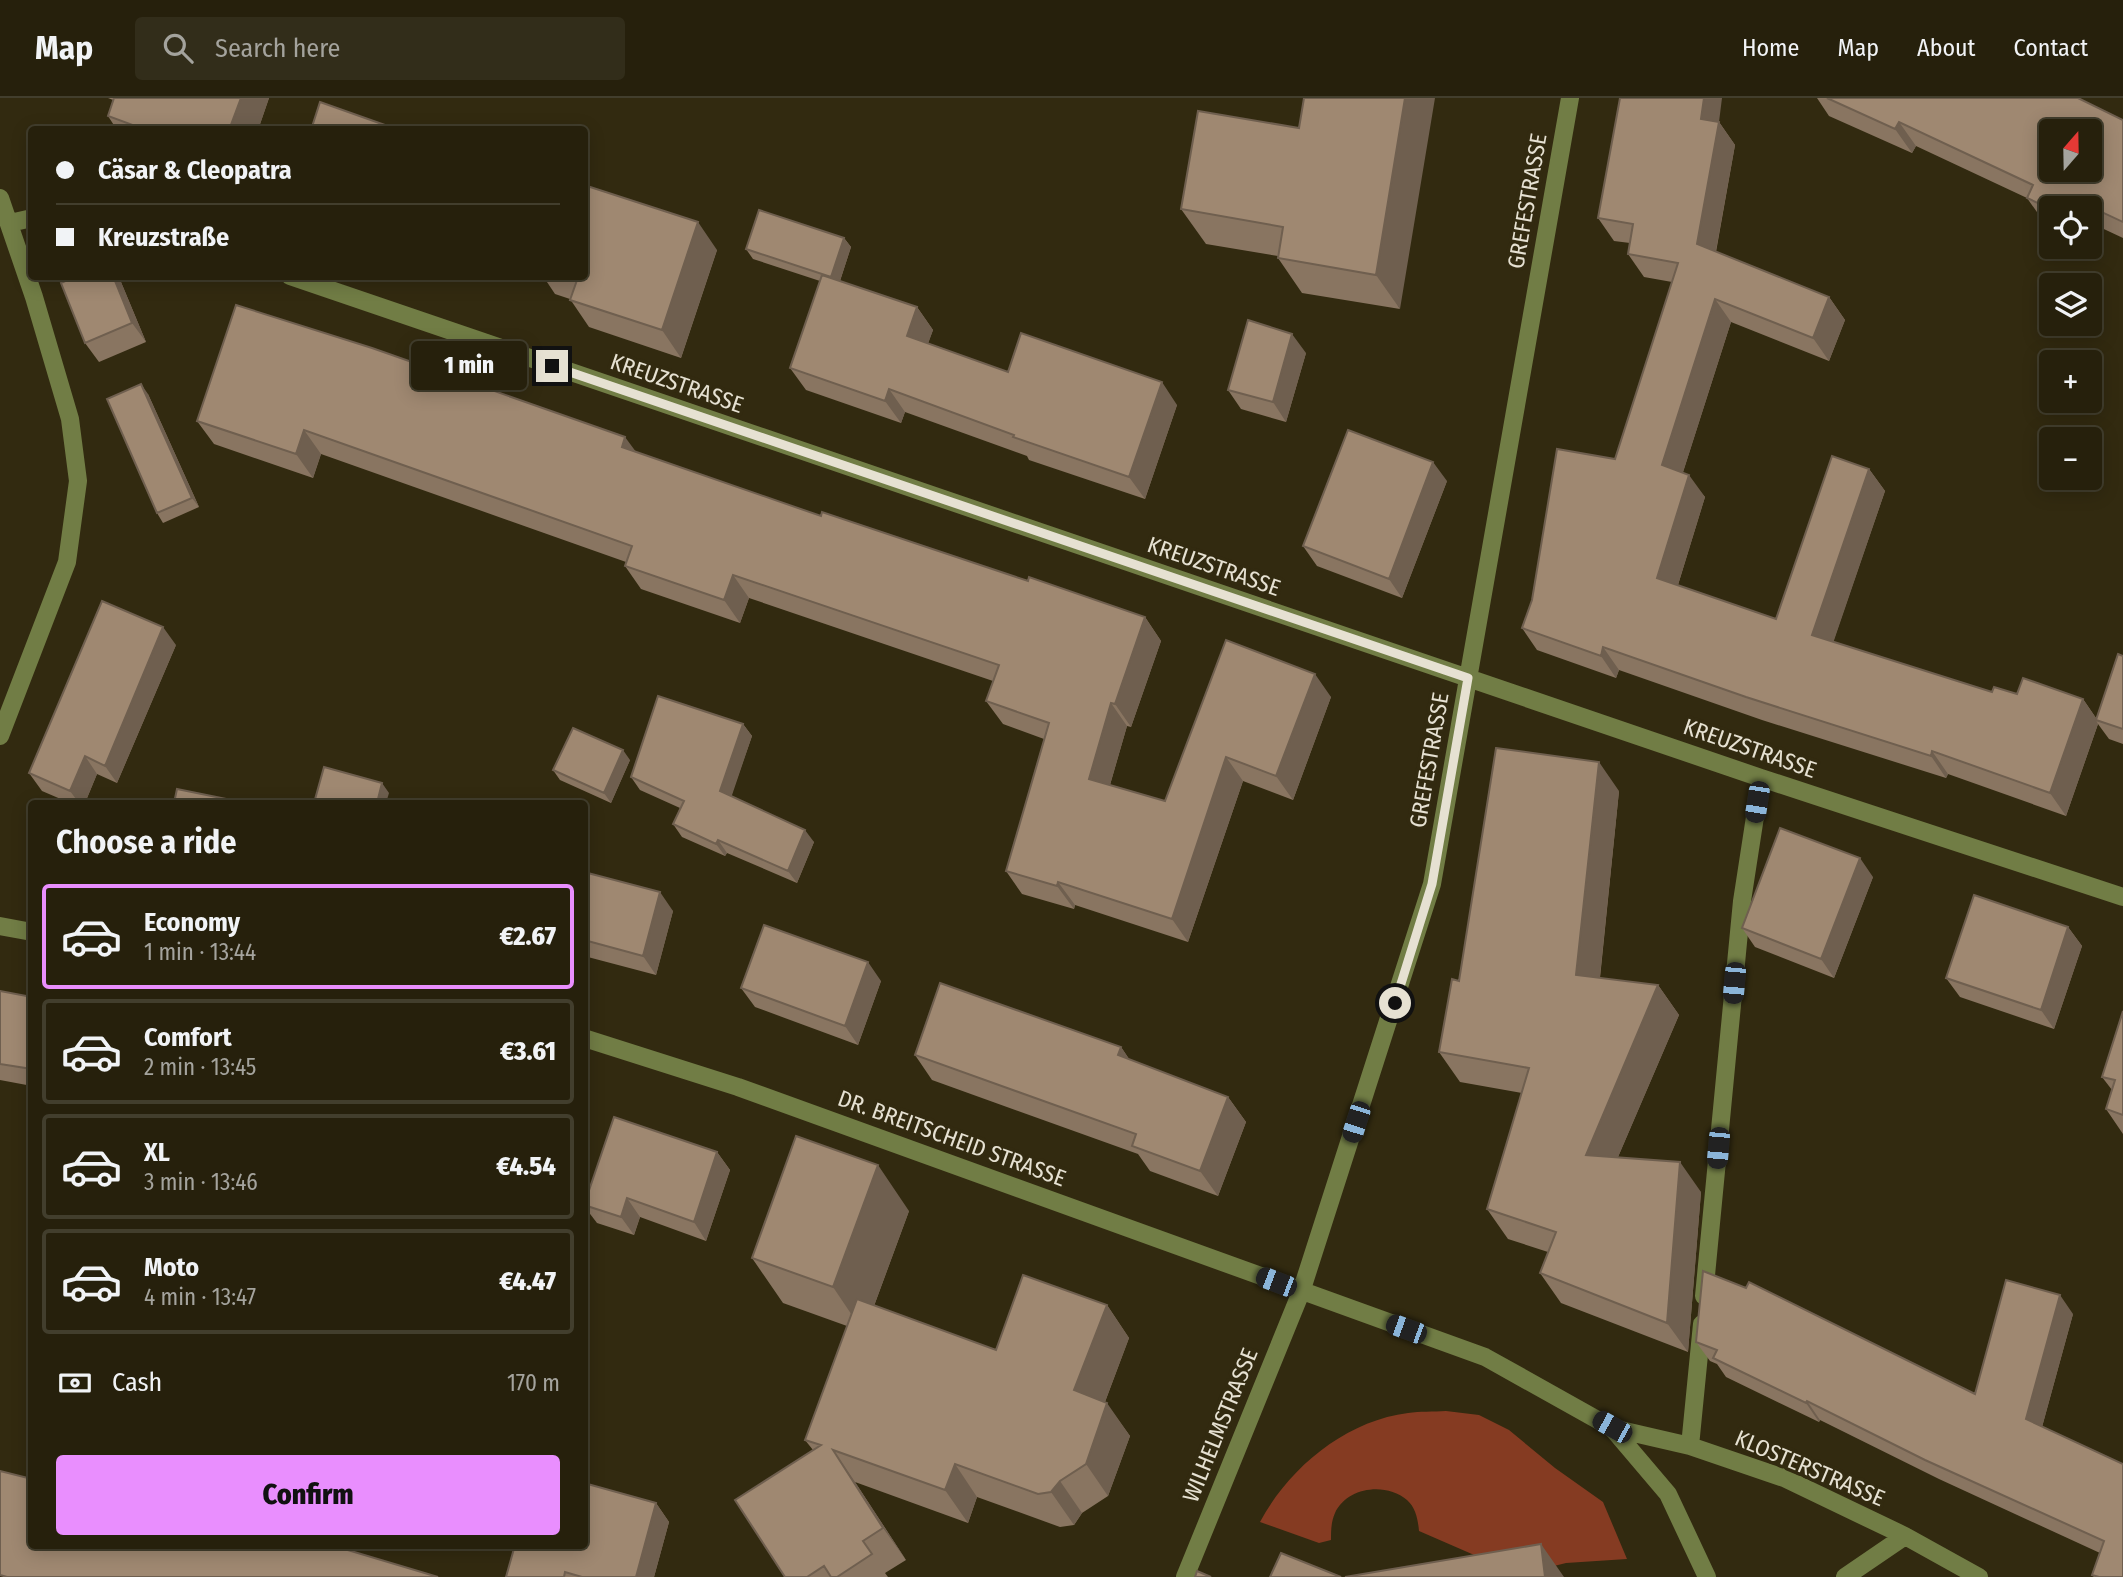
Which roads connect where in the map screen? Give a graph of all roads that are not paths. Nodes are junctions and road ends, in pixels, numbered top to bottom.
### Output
1 (1570, 98) edge
2 (0, 198) edge
3 (28, 219) edge
4 (10, 223) junction
5 (28, 278) edge
6 (28, 280) edge
7 (302, 280) edge
8 (1468, 678) junction
9 (0, 736) edge
10 (1761, 778) junction
11 (2123, 897) edge
12 (0, 926) edge
13 (28, 931) edge
14 (588, 1039) edge
15 (1301, 1292) junction
16 (1612, 1427) junction
17 (1690, 1446) junction
18 (1905, 1536) junction
19 (1185, 1577) edge
20 (1707, 1577) edge
21 (1845, 1577) edge
22 (1979, 1577) edge

1 - 8 street, GREFESTRASSE
2 - 4 street
3 - 4 street
4 - 5 street
6 - 9 street
7 - 8 street, KREUZSTRASSE
8 - 10 street, KREUZSTRASSE
8 - 15 street, GREFESTRASSE
10 - 11 street, KREUZSTRASSE
10 - 17 street
12 - 13 street
14 - 15 street, DR. BREITSCHEID STRASSE
15 - 16 street, DR. BREITSCHEID STRASSE
15 - 19 street, WILHELMSTRASSE
16 - 17 street, KLOSTERSTRASSE
16 - 20 street
17 - 18 street, KLOSTERSTRASSE
18 - 21 street
18 - 22 street, KLOSTERSTRASSE

